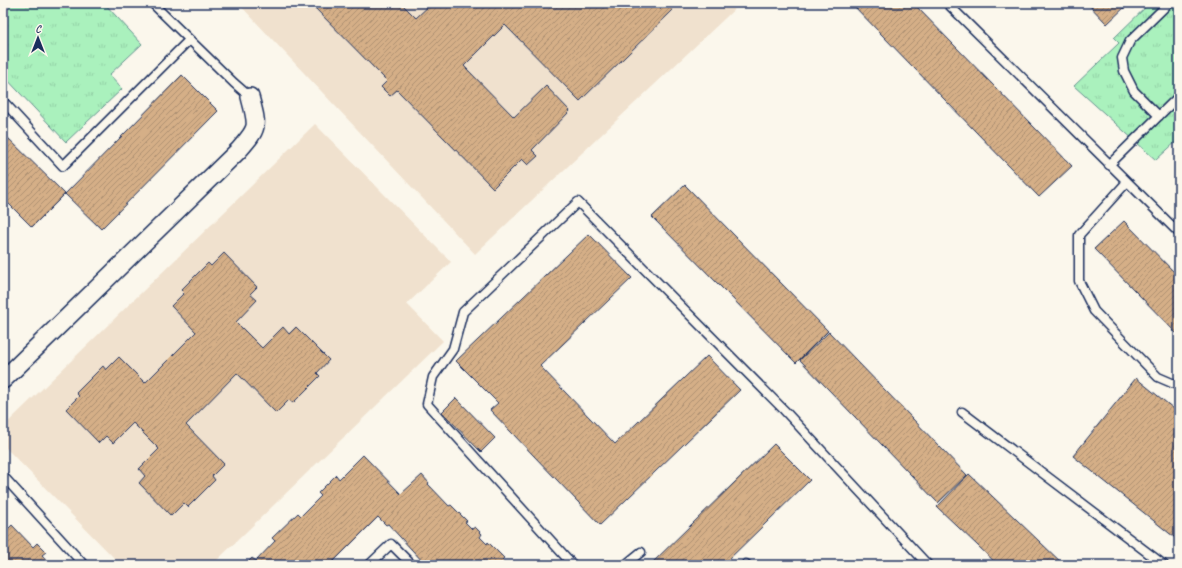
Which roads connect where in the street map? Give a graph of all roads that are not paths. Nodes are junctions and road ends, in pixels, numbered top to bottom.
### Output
1 (152, 3) edge
2 (947, 3) edge
3 (1169, 3) edge
4 (189, 40) junction
5 (1179, 96) edge
6 (250, 98) joint
7 (3, 101) edge
8 (1159, 116) junction
9 (1109, 165) junction
10 (1127, 182) junction
11 (1179, 233) edge
12 (3, 380) edge
13 (1179, 386) edge
14 (962, 412) dead end
15 (3, 476) edge
16 (640, 552) dead end
17 (84, 565) edge
18 (369, 565) edge
19 (412, 565) edge
20 (573, 565) edge
21 (625, 565) edge
22 (928, 565) edge
23 (1164, 565) edge

1 - 4 lane
2 - 9 lane
3 - 8 lane
4 - 6 lane
4 - 7 lane
5 - 8 lane
6 - 12 street
8 - 9 lane
9 - 10 lane
10 - 11 lane
10 - 13 lane
14 - 23 lane
15 - 17 lane
16 - 21 lane
18 - 19 lane
20 - 22 lane

